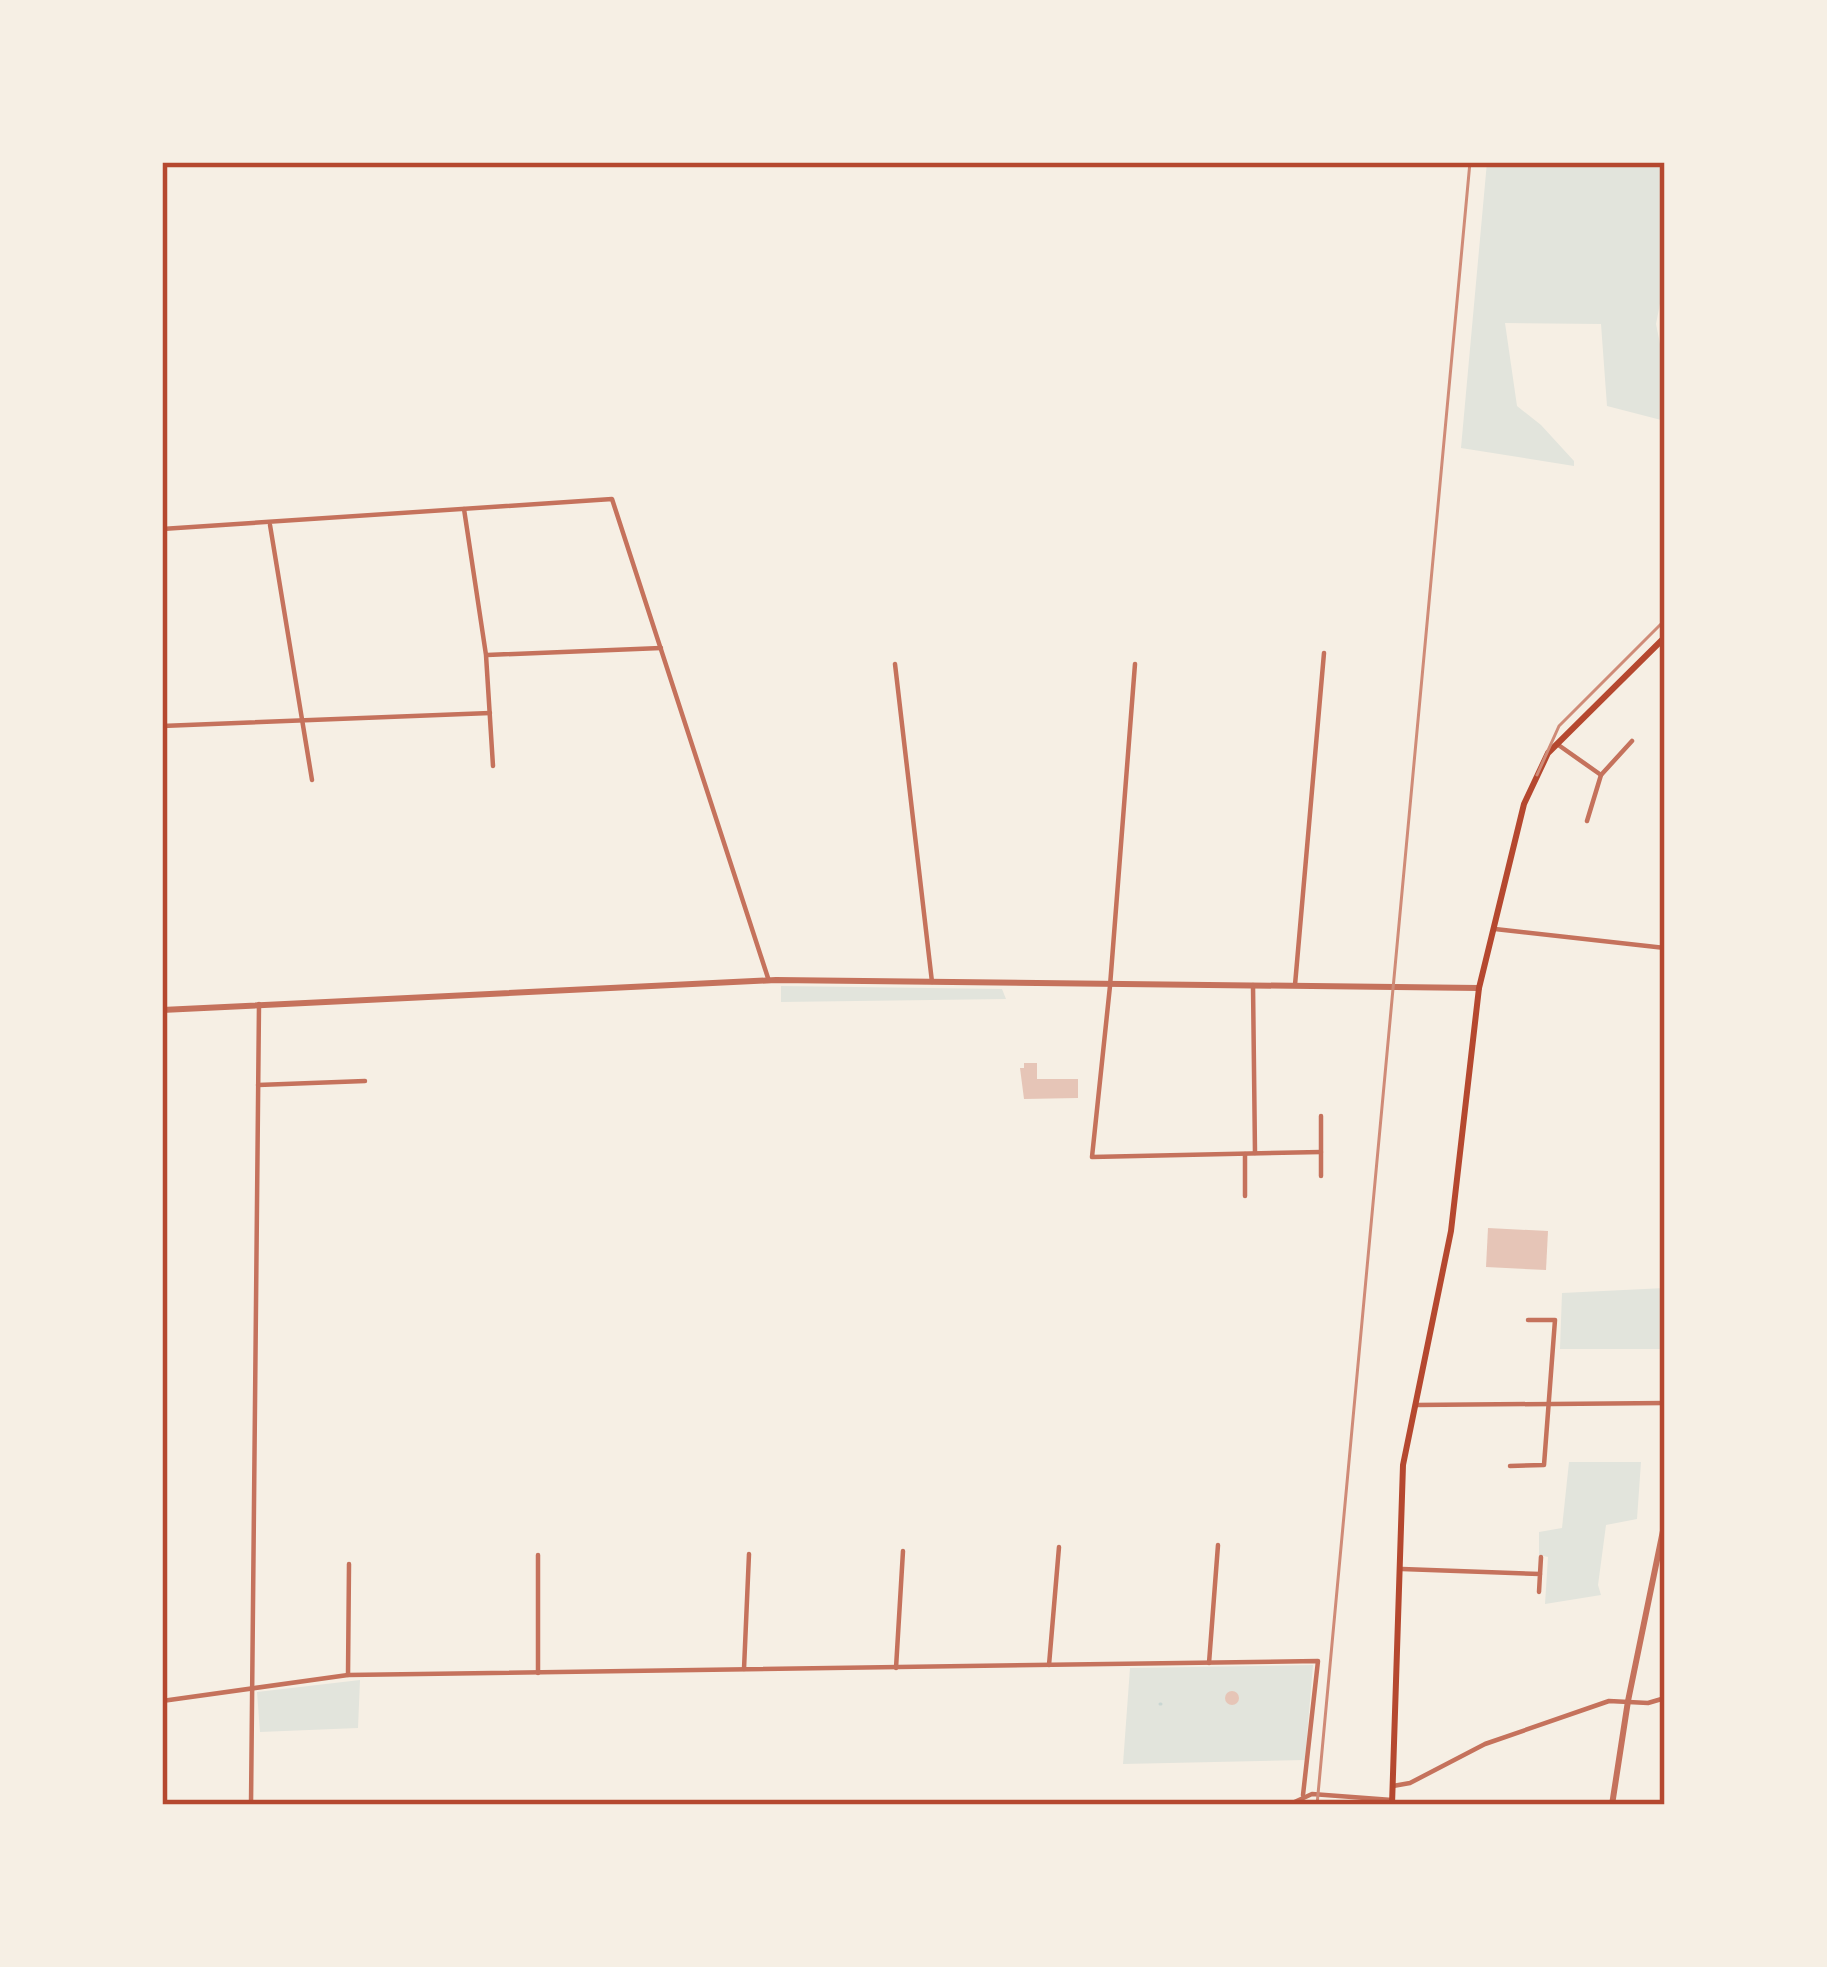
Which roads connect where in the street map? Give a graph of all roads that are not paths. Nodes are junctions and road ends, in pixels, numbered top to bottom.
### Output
1 (464, 509) junction
2 (269, 522) junction
3 (162, 529) edge
4 (1665, 637) edge
5 (661, 648) junction
6 (1324, 652) dead end
7 (486, 655) junction
8 (895, 664) dead end
9 (1135, 664) dead end
10 (490, 713) junction
11 (302, 718) junction
12 (162, 726) edge
13 (1632, 741) dead end
14 (1555, 743) junction
15 (493, 766) dead end
16 (1601, 775) junction
17 (312, 780) dead end
18 (1587, 821) dead end
19 (1495, 929) junction
20 (1665, 949) edge
21 (769, 980) junction
22 (932, 982) junction
23 (1253, 985) junction
24 (1295, 985) junction
25 (1110, 986) junction
26 (1479, 988) junction
27 (260, 1004) junction
28 (162, 1010) edge
29 (365, 1082) dead end
30 (258, 1084) junction
31 (1321, 1116) dead end
32 (1321, 1152) junction
33 (1255, 1153) junction
34 (1245, 1154) junction
35 (1321, 1176) dead end
36 (1245, 1196) dead end
37 (1528, 1320) dead end
38 (1665, 1403) edge
39 (1551, 1404) junction
40 (1415, 1406) junction
41 (1510, 1466) dead end
42 (1665, 1521) edge
43 (1218, 1545) dead end
44 (1059, 1547) dead end
45 (903, 1551) dead end
46 (749, 1554) dead end
47 (538, 1555) dead end
48 (1541, 1557) dead end
49 (349, 1564) dead end
50 (1400, 1569) junction
51 (1540, 1574) junction
52 (1539, 1592) dead end
53 (1209, 1663) junction
54 (1048, 1665) junction
55 (896, 1667) junction
56 (745, 1669) junction
57 (538, 1673) junction
58 (348, 1675) junction
59 (252, 1686) junction
60 (1665, 1698) edge
61 (162, 1701) edge
62 (1628, 1701) junction
63 (1393, 1786) junction
64 (1303, 1796) junction
65 (1392, 1802) edge
66 (251, 1805) edge
67 (1288, 1805) edge
68 (1612, 1805) edge

1 - 2 street
1 - 5 street
1 - 7 street
2 - 3 street
2 - 11 street
4 - 14 main road
5 - 7 street
5 - 21 street
6 - 24 street
7 - 10 street
8 - 22 street
9 - 25 street
10 - 11 street
10 - 15 street
11 - 12 street
11 - 17 street
13 - 16 street
14 - 16 street
14 - 19 main road
16 - 18 street
19 - 20 street
19 - 26 main road
21 - 22 street
21 - 27 street
22 - 25 street
23 - 24 street
23 - 25 street
23 - 33 street
24 - 26 street
25 - 34 street
26 - 40 main road
27 - 28 street
27 - 30 street
29 - 30 street
30 - 59 street
31 - 32 street
32 - 33 street
32 - 35 street
33 - 34 street
34 - 36 street
37 - 39 street
38 - 39 street
39 - 40 street
39 - 41 street
40 - 50 main road
42 - 62 street
43 - 53 street
44 - 54 street
45 - 55 street
46 - 56 street
47 - 57 street
48 - 51 street
49 - 58 street
50 - 51 street
50 - 63 main road
51 - 52 street
53 - 54 street
53 - 64 street
54 - 55 street
55 - 56 street
56 - 57 street
57 - 58 street
58 - 59 street
59 - 61 street
59 - 66 street
60 - 62 street
62 - 63 street
62 - 68 street
63 - 65 main road
64 - 65 street
64 - 67 street

